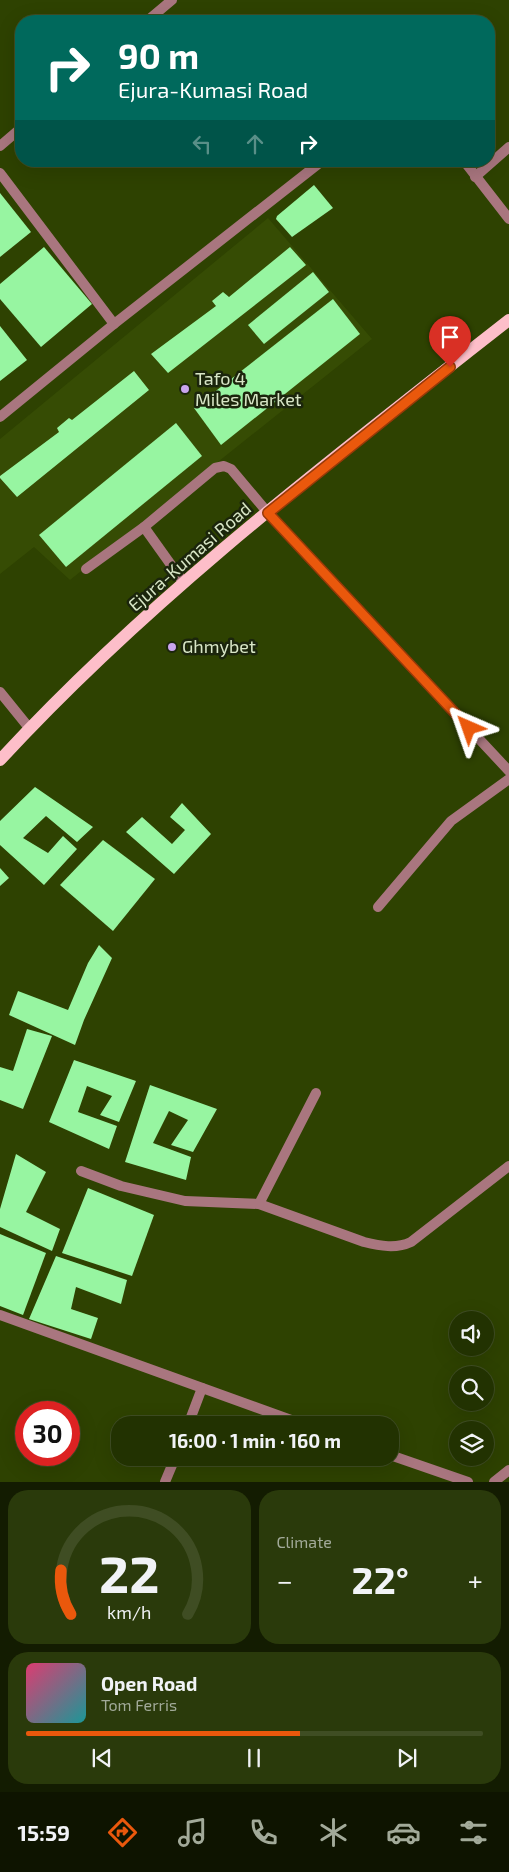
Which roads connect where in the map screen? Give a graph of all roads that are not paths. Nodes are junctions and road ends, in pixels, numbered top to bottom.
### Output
1 (172, 0) edge
2 (154, 15) edge
3 (15, 133) edge
4 (0, 146) edge
5 (509, 147) edge
6 (495, 159) edge
7 (314, 167) edge
8 (468, 167) edge
9 (486, 167) edge
10 (0, 173) edge
11 (475, 177) junction
12 (509, 218) edge
13 (509, 320) edge
14 (114, 324) junction
15 (0, 417) edge
16 (268, 513) junction
17 (144, 527) junction
18 (86, 570) dead end
19 (184, 583) junction
20 (0, 692) edge
21 (30, 728) junction
22 (0, 760) edge
23 (509, 771) edge
24 (509, 779) edge
25 (378, 907) dead end
26 (316, 1092) dead end
27 (509, 1166) edge
28 (81, 1171) dead end
29 (258, 1204) junction
30 (0, 1315) edge
31 (202, 1388) junction
32 (191, 1416) edge
33 (280, 1416) edge
34 (399, 1459) edge
35 (172, 1466) edge
36 (509, 1470) edge
37 (165, 1482) edge
38 (468, 1482) edge
39 (494, 1482) edge

1 - 2 street
3 - 4 street
5 - 6 street
7 - 14 street
8 - 11 street
9 - 11 street
10 - 14 street
11 - 12 street
13 - 16 main road, Ejura-Kumasi Road
14 - 15 street
16 - 17 street
16 - 19 main road, Ejura-Kumasi Road
16 - 23 street
17 - 18 street
17 - 19 street
19 - 21 main road, Ejura-Kumasi Road
20 - 21 street
21 - 22 main road, Ejura-Kumasi Road
24 - 25 street
26 - 29 street
27 - 29 street
28 - 29 street
30 - 31 street
31 - 32 street
31 - 33 street
34 - 38 street
35 - 37 street
36 - 39 street

